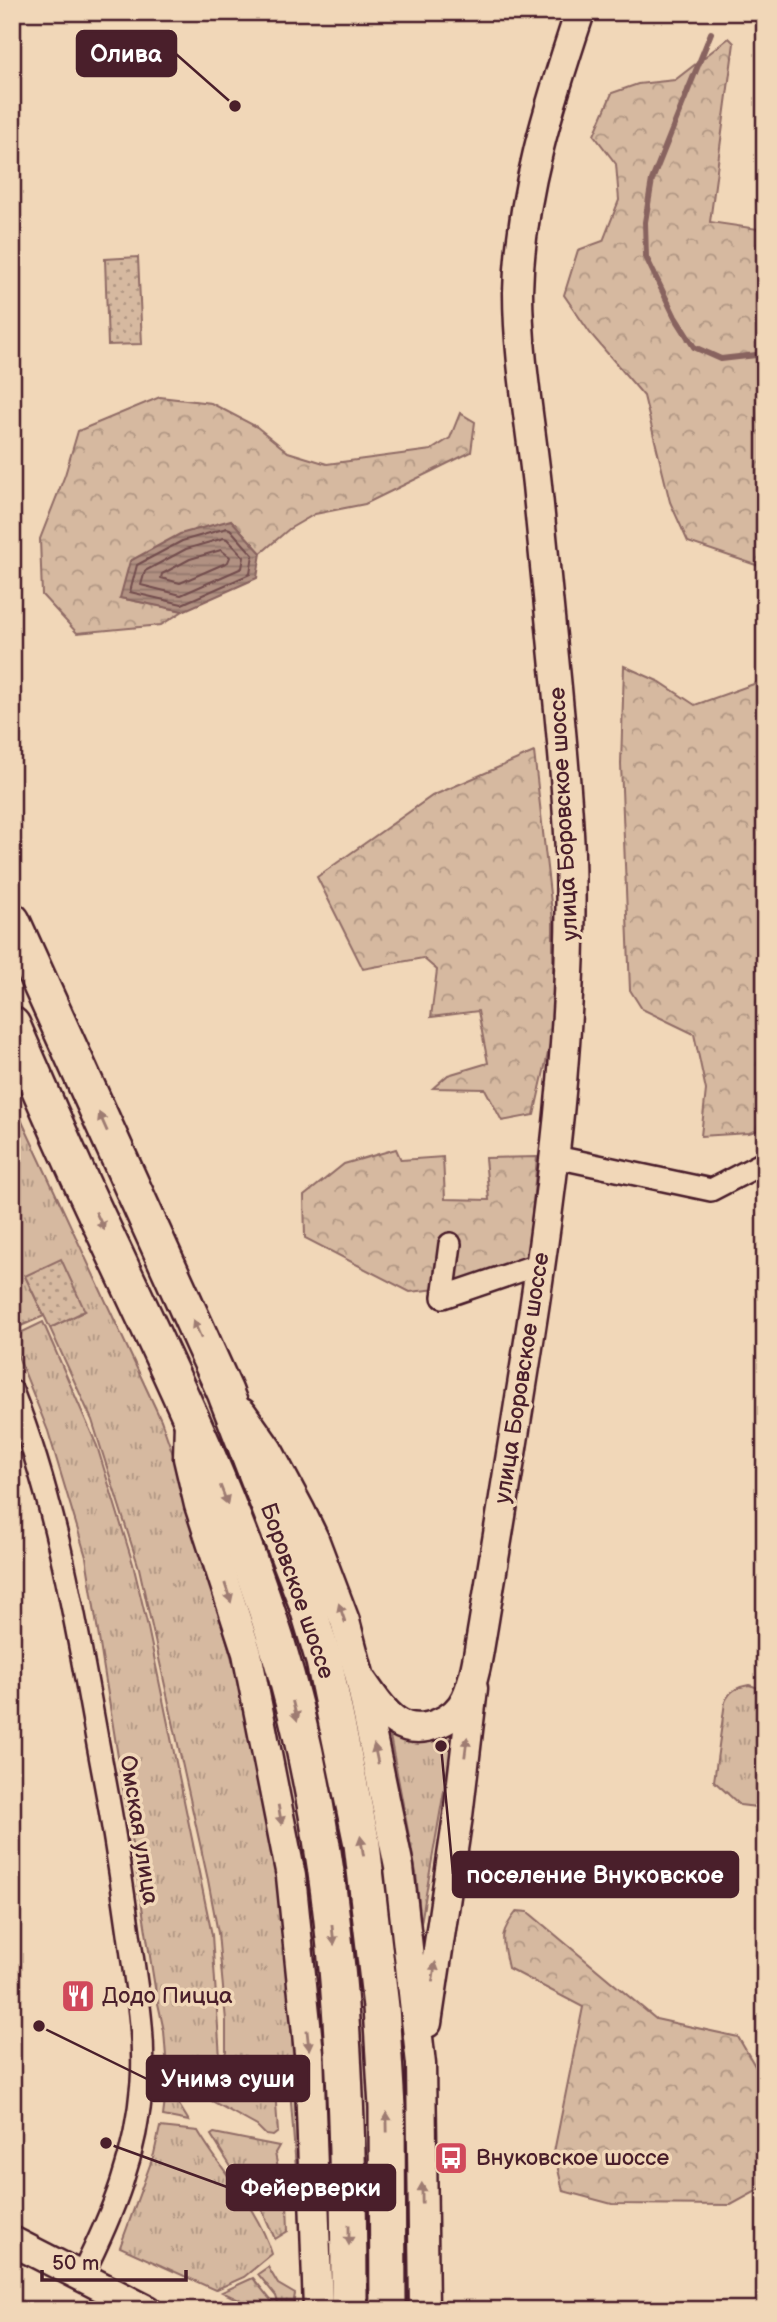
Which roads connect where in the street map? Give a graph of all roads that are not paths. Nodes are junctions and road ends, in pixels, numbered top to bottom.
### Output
1 (580, 12) edge
2 (12, 921) edge
3 (12, 1025) edge
4 (556, 1157) junction
5 (765, 1162) edge
6 (450, 1244) dead end
7 (540, 1264) junction
8 (12, 1391) edge
9 (225, 1392) junction
10 (188, 1409) junction
11 (476, 1661) junction
12 (360, 1678) junction
13 (421, 2063) junction
14 (12, 2241) edge
15 (81, 2277) junction
16 (147, 2310) edge
17 (318, 2310) edge
18 (349, 2310) edge
19 (388, 2310) edge
20 (424, 2310) edge

1 - 4 street, улица Боровское шоссе
9 -> 2 main road, Боровское шоссе
3 -> 10 main road, Боровское шоссе
4 - 5 street
4 - 7 street, улица Боровское шоссе
6 - 7 street
7 - 11 street, улица Боровское шоссе
8 - 15 street, Омская улица
12 -> 9 street
19 -> 9 main road, Боровское шоссе
10 -> 17 street
10 -> 18 main road, Боровское шоссе
11 - 12 street
13 -> 11 street
13 -> 12 street
20 -> 13 street
14 - 15 street
15 - 16 street

